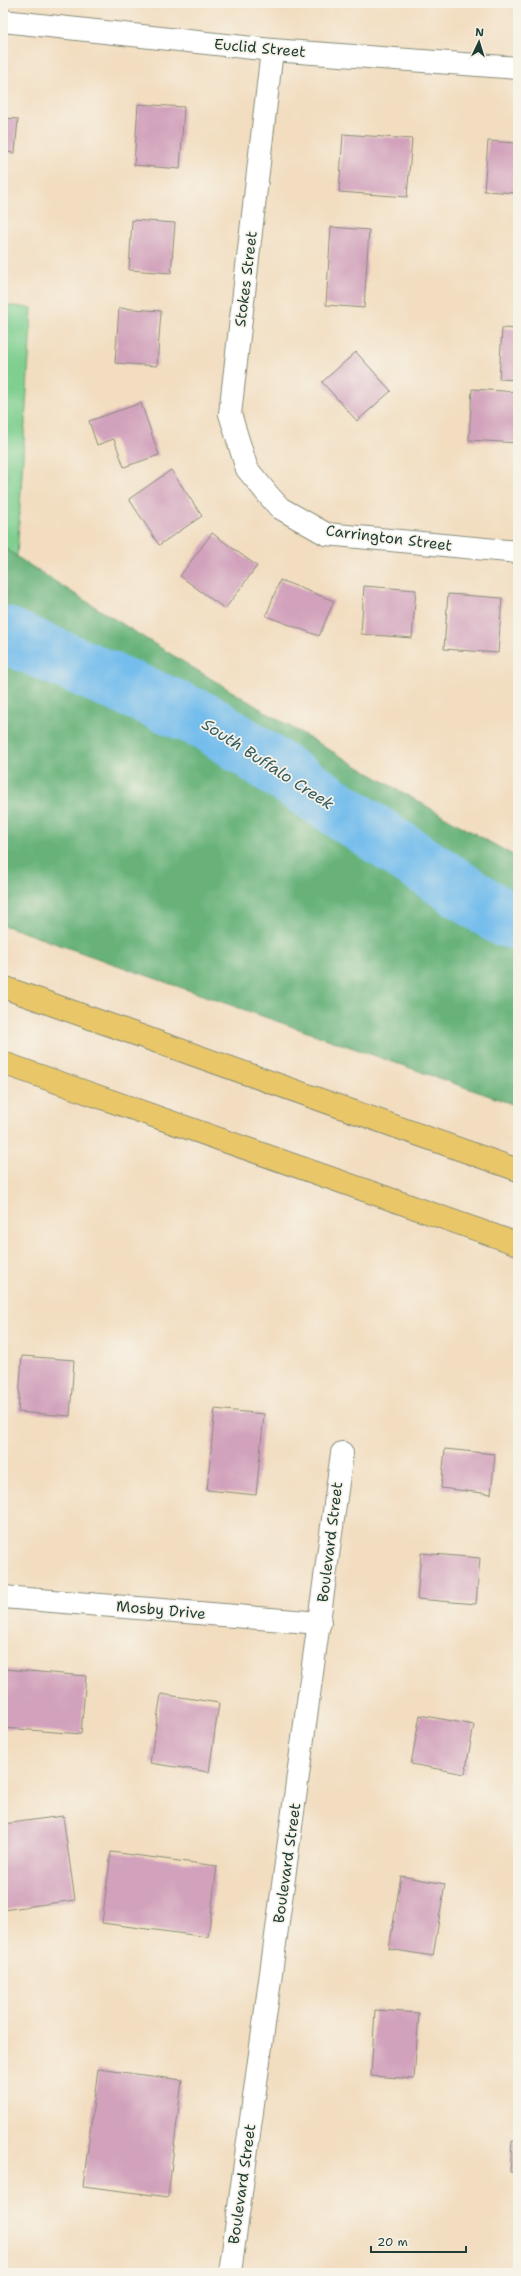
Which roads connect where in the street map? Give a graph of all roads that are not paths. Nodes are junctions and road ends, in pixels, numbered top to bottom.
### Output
1 (3, 21) edge
2 (272, 50) junction
3 (518, 68) edge
4 (270, 497) joint
5 (518, 552) edge
6 (3, 987) edge
7 (3, 1063) edge
8 (518, 1170) edge
9 (518, 1244) edge
10 (342, 1453) dead end
11 (3, 1597) edge
12 (320, 1623) junction
13 (230, 2273) edge

1 - 2 street, Euclid Street
2 - 3 street, Euclid Street
2 - 4 street, Stokes Street
4 - 5 street, Carrington Street
6 - 8 highway
7 - 9 highway
10 - 12 street, Boulevard Street
11 - 12 street, Mosby Drive
12 - 13 street, Boulevard Street

